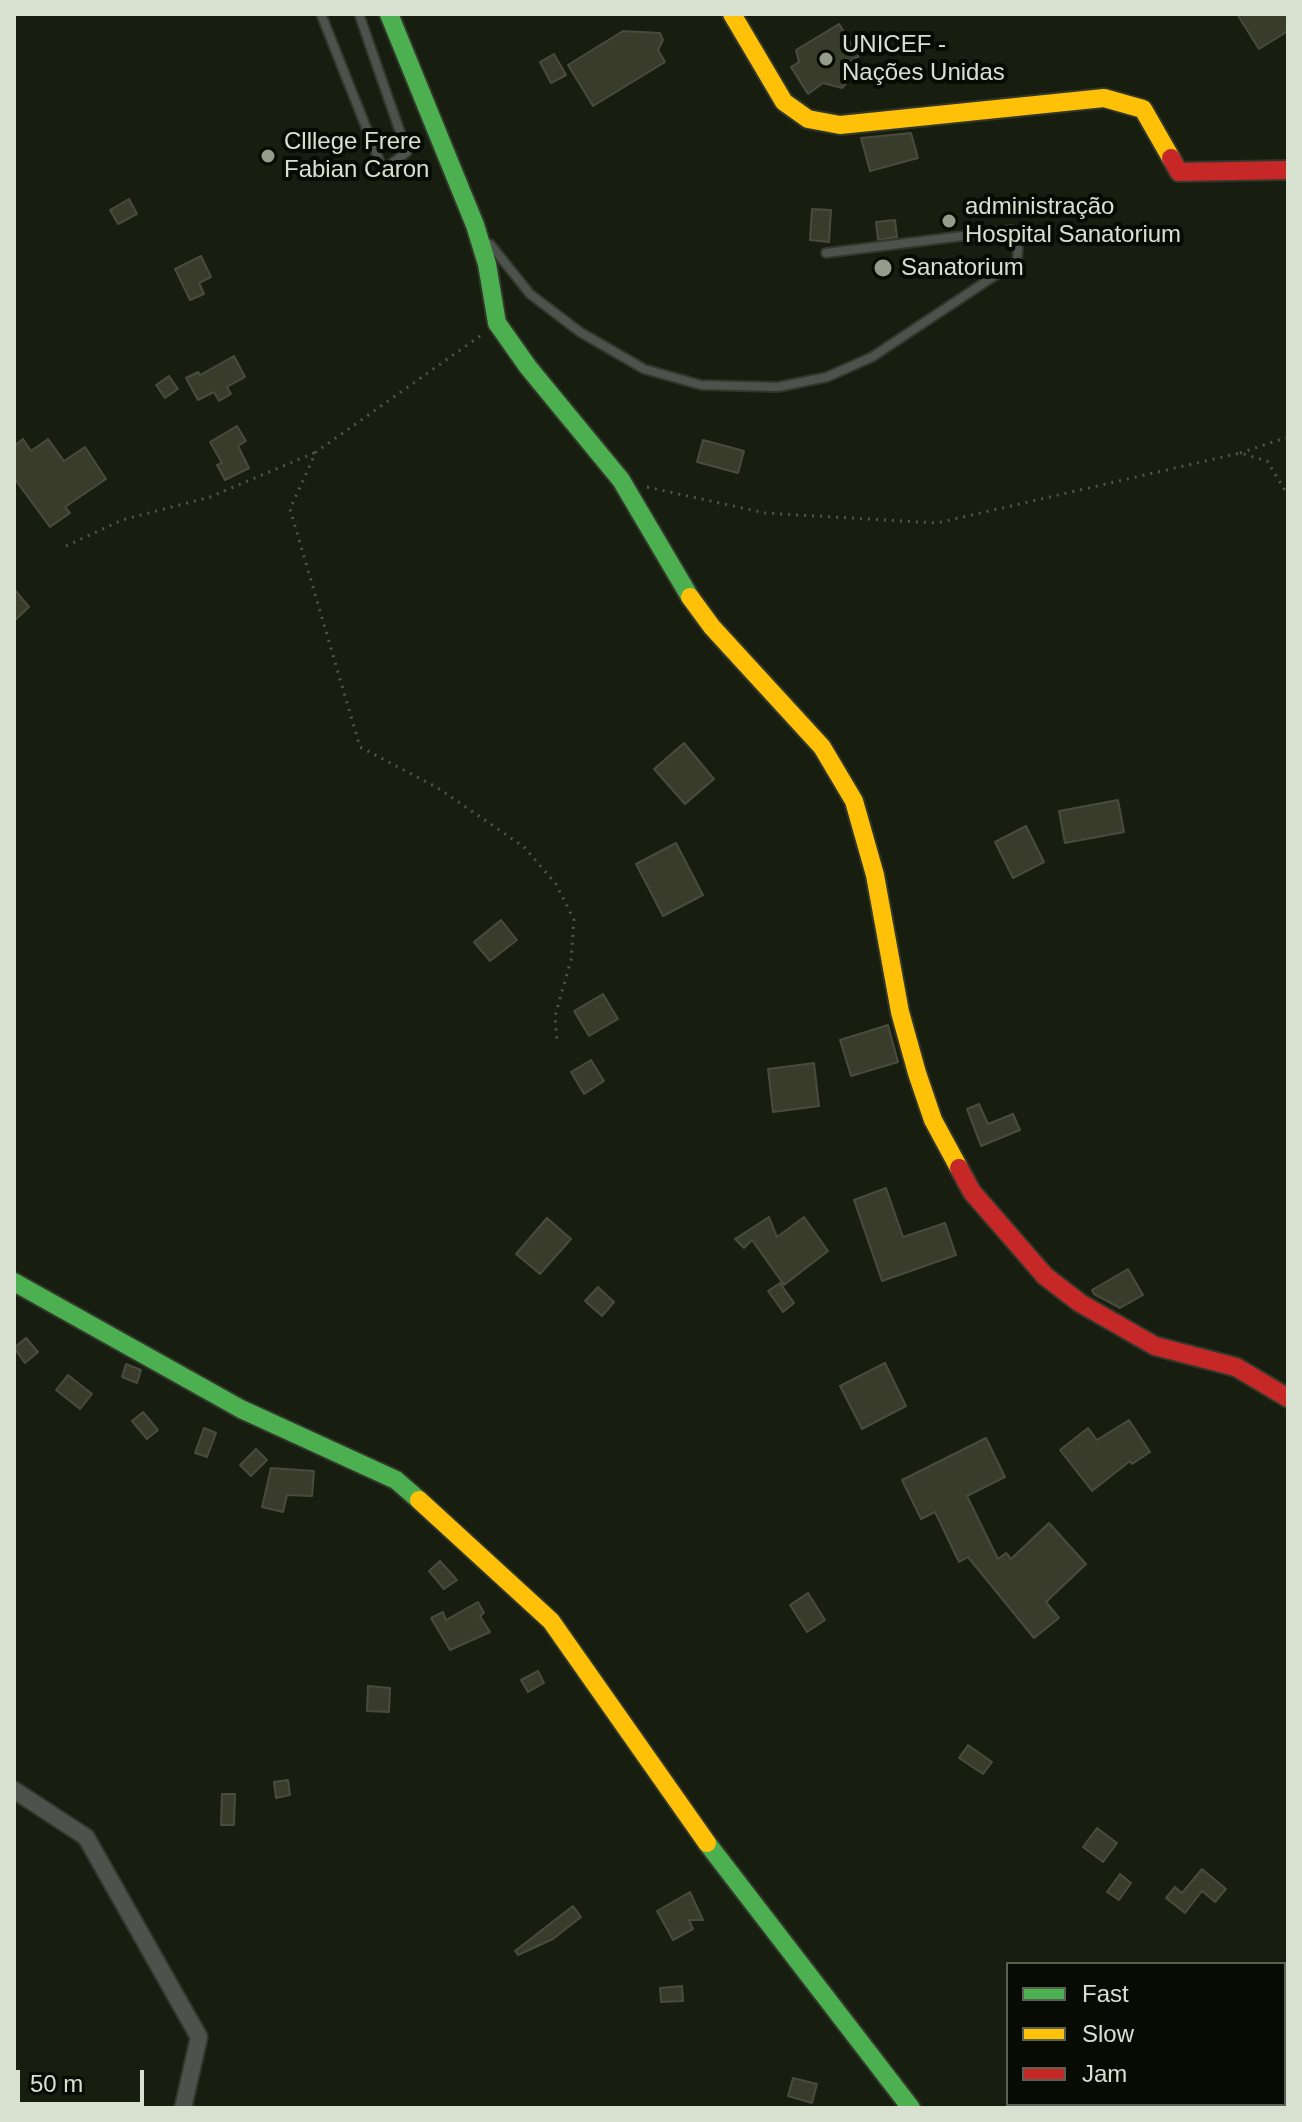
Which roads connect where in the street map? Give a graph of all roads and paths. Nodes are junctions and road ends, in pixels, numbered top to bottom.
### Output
1 (321, 14) edge
2 (359, 14) edge
3 (389, 14) edge
4 (732, 14) edge
5 (1288, 170) edge
6 (475, 225) junction
7 (826, 253) dead end
8 (497, 323) junction
9 (1288, 437) edge
10 (316, 452) junction
11 (1240, 453) junction
12 (621, 480) junction
13 (1288, 495) edge
14 (66, 546) dead end
15 (557, 1041) dead end
16 (14, 1282) edge
17 (1288, 1398) edge
18 (14, 1790) edge
19 (183, 2108) edge
20 (911, 2108) edge

1 - 2 lane
3 - 6 street
4 - 5 street
6 - 7 lane
6 - 8 street
8 - 10 path
8 - 12 street
9 - 11 path
10 - 14 path
10 - 15 path
11 - 12 path
11 - 13 path
12 - 17 street
16 - 20 street
18 - 19 street

